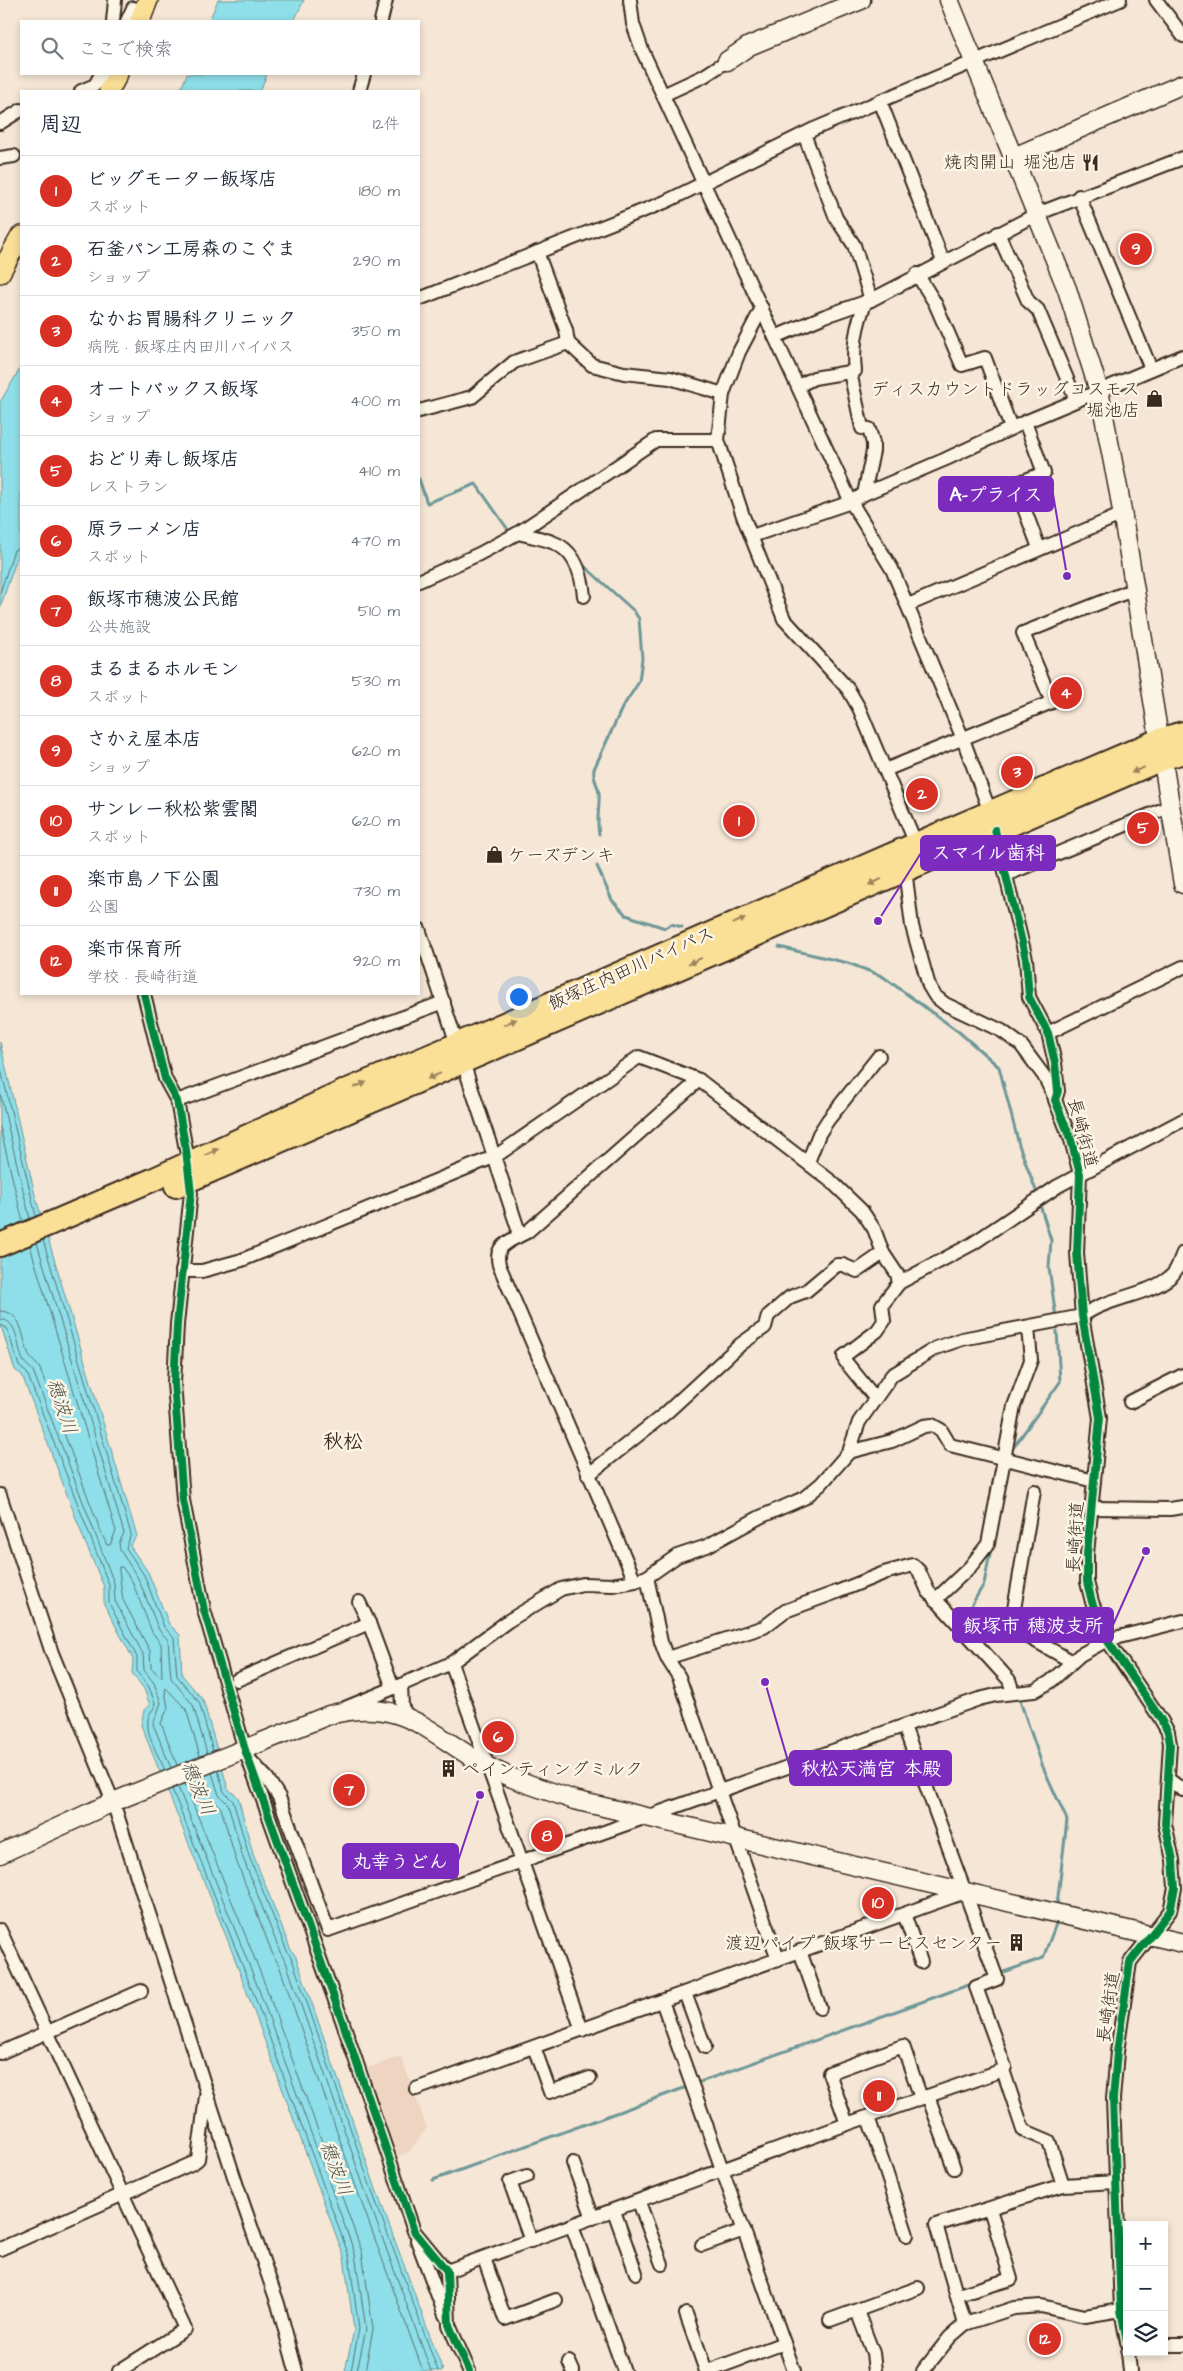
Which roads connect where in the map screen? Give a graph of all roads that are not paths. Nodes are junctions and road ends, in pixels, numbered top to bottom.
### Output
1 (115, 0) edge
2 (386, 0) edge
3 (630, 0) edge
4 (861, 0) edge
5 (949, 0) edge
6 (1120, 0) edge
7 (1156, 0) edge
8 (1167, 0) edge
9 (144, 11) edge
10 (112, 20) edge
11 (127, 20) edge
12 (380, 20) edge
13 (1183, 36) edge
14 (974, 60) junction
15 (727, 61) joint
16 (100, 75) edge
17 (117, 75) edge
18 (364, 75) edge
19 (1183, 84) edge
20 (82, 90) edge
21 (110, 90) edge
22 (359, 90) edge
23 (663, 96) junction
24 (880, 100) junction
25 (20, 111) edge
26 (0, 123) edge
27 (804, 134) junction
28 (14, 156) dead end
29 (1014, 156) junction
30 (0, 158) edge
31 (1183, 158) edge
32 (705, 184) junction
33 (1079, 196) junction
34 (1037, 214) junction
35 (998, 232) junction
36 (20, 238) edge
37 (537, 252) junction
38 (943, 261) junction
39 (0, 272) edge
40 (917, 274) junction
41 (420, 299) edge
42 (868, 301) junction
43 (762, 308) junction
44 (775, 337) junction
45 (568, 343) junction
46 (1183, 356) edge
47 (1151, 369) junction
48 (850, 372) junction
49 (798, 386) junction
50 (1099, 391) junction
51 (722, 394) junction
52 (1076, 400) junction
53 (420, 411) edge
54 (1025, 422) junction
55 (1011, 428) junction
56 (718, 440) junction
57 (864, 494) junction
58 (851, 502) junction
59 (1123, 514) junction
60 (518, 533) junction
61 (752, 536) junction
62 (1039, 548) junction
63 (420, 582) edge
64 (1135, 589) junction
65 (584, 596) dead end
66 (908, 605) junction
67 (1183, 733) edge
68 (963, 739) junction
69 (1168, 751) edge
70 (885, 770) junction
71 (1171, 806) junction
72 (993, 821) junction
73 (916, 844) junction
74 (905, 869) junction
75 (1006, 875) junction
76 (1183, 884) edge
77 (420, 932) edge
78 (1183, 967) edge
79 (144, 995) edge
80 (444, 1002) junction
81 (1048, 1033) junction
82 (461, 1053) junction
83 (879, 1056) dead end
84 (699, 1080) junction
85 (1055, 1100) junction
86 (177, 1101) junction
87 (1183, 1120) edge
88 (186, 1150) dead end
89 (496, 1156) junction
90 (808, 1162) junction
91 (1080, 1174) junction
92 (152, 1188) junction
93 (191, 1193) dead end
94 (517, 1237) junction
95 (0, 1245) edge
96 (883, 1253) junction
97 (1183, 1253) edge
98 (0, 1261) edge
99 (182, 1271) junction
100 (899, 1283) junction
101 (1082, 1316) junction
102 (1028, 1328) junction
103 (1183, 1375) edge
104 (875, 1398) junction
105 (1130, 1402) dead end
106 (849, 1452) junction
107 (1005, 1459) junction
108 (588, 1474) junction
109 (1094, 1481) junction
110 (1034, 1491) dead end
111 (0, 1495) edge
112 (1183, 1507) edge
113 (1091, 1508) junction
114 (641, 1579) junction
115 (935, 1600) junction
116 (359, 1602) dead end
117 (1183, 1620) edge
118 (370, 1623) junction
119 (1107, 1640) junction
120 (666, 1658) junction
121 (1072, 1661) junction
122 (451, 1663) junction
123 (237, 1680) dead end
124 (397, 1686) junction
125 (1013, 1692) junction
126 (329, 1715) junction
127 (408, 1717) junction
128 (904, 1726) junction
129 (244, 1753) junction
130 (487, 1766) junction
131 (1168, 1779) junction
132 (1183, 1790) edge
133 (720, 1792) junction
134 (113, 1802) junction
135 (648, 1816) junction
136 (737, 1838) junction
137 (0, 1854) edge
138 (522, 1862) junction
139 (965, 1892) junction
140 (904, 1914) junction
141 (0, 1930) edge
142 (1151, 1937) junction
143 (1183, 1943) edge
144 (800, 1951) junction
145 (778, 1959) junction
146 (921, 1962) dead end
147 (141, 1991) dead end
148 (685, 1992) junction
149 (662, 2001) junction
150 (820, 2008) dead end
151 (582, 2030) junction
152 (47, 2032) junction
153 (534, 2047) junction
154 (705, 2047) dead end
155 (0, 2053) edge
156 (1003, 2070) junction
157 (590, 2078) dead end
158 (416, 2089) dead end
159 (206, 2091) junction
160 (925, 2097) junction
161 (868, 2117) junction
162 (847, 2124) junction
163 (573, 2164) dead end
164 (954, 2168) dead end
165 (724, 2171) junction
166 (527, 2176) dead end
167 (1116, 2182) junction
168 (1063, 2185) junction
169 (122, 2195) junction
170 (639, 2202) junction
171 (990, 2209) junction
172 (614, 2211) junction
173 (593, 2218) junction
174 (572, 2226) junction
175 (744, 2230) junction
176 (414, 2231) junction
177 (907, 2234) dead end
178 (531, 2242) junction
179 (702, 2245) dead end
180 (0, 2249) edge
181 (484, 2258) junction
182 (662, 2264) dead end
183 (447, 2271) junction
184 (636, 2273) dead end
185 (918, 2288) dead end
186 (958, 2294) junction
187 (556, 2300) dead end
188 (1122, 2310) junction
189 (857, 2311) junction
190 (686, 2314) dead end
191 (1123, 2316) edge
192 (830, 2320) dead end
193 (966, 2324) junction
194 (449, 2325) junction
195 (784, 2343) junction
196 (1168, 2345) edge
197 (1183, 2345) edge
198 (1128, 2356) edge
199 (119, 2371) edge
200 (296, 2371) edge
201 (469, 2371) edge
202 (624, 2371) edge
203 (707, 2371) edge
204 (794, 2371) edge
205 (875, 2371) edge
206 (923, 2371) edge
207 (1130, 2371) edge

1 - 10 street
2 - 12 street
3 - 23 street, 長崎街道
4 - 15 street
5 - 14 street
6 - 14 street
7 - 13 street
8 - 13 street
9 - 11 street
14 - 24 street
14 - 29 street
15 - 23 street
16 - 20 street
17 - 21 main road
18 - 22 street
19 - 29 street
23 - 32 street, 長崎街道
24 - 27 street
24 - 38 street
25 - 26 street
27 - 32 street
27 - 42 street
28 - 30 street
29 - 34 street
31 - 33 street
32 - 37 street
32 - 43 street, 長崎街道
33 - 34 street
33 - 47 street
34 - 35 street
34 - 50 street
35 - 38 street
35 - 52 street
36 - 39 main road
37 - 41 street
37 - 45 street
38 - 40 street
40 - 42 street
40 - 55 street
42 - 44 street
42 - 48 street
43 - 44 street, 長崎街道
43 - 51 street
44 - 49 street, 長崎街道
45 - 51 street
45 - 53 street
46 - 47 street
47 - 50 street
48 - 49 street
48 - 57 street
49 - 58 street, 長崎街道
50 - 52 street
50 - 59 street
51 - 56 street
52 - 54 street
54 - 55 street
54 - 62 street
55 - 57 street
56 - 60 street
56 - 61 street
57 - 58 street
58 - 61 street
58 - 66 street, 長崎街道
59 - 62 street
59 - 64 street
60 - 63 street
60 - 65 street
61 - 70 street
62 - 66 street
64 - 68 street
64 - 69 street
66 - 68 street, 長崎街道
67 - 69 highway, 飯塚庄内田川バイパス
68 - 70 street
68 - 72 street, 長崎街道
69 - 71 street
69 - 72 highway, 飯塚庄内田川バイパス
70 - 73 street
71 - 75 street
71 - 76 street
72 - 73 highway, 飯塚庄内田川バイパス
72 - 74 highway, 飯塚庄内田川バイパス
72 - 75 street, 長崎街道
73 - 74 street
82 -> 73 highway, 飯塚庄内田川バイパス
74 -> 82 highway, 飯塚庄内田川バイパス
74 - 85 street
75 - 81 street, 長崎街道
77 - 80 street
78 - 81 street
79 - 86 street
80 - 82 street
80 - 86 street
81 - 85 street, 長崎街道
82 - 89 street
82 - 92 highway, 飯塚庄内田川バイパス
83 - 90 street
84 - 89 street
84 - 90 street
84 - 94 street
85 - 91 street, 長崎街道
86 - 88 street
87 - 91 street
89 - 94 street
89 - 99 street
90 - 96 street
91 - 100 street
91 - 101 street, 長崎街道
92 - 95 highway, 飯塚庄内田川バイパス
92 - 98 highway, 飯塚庄内田川バイパス
93 - 99 street
94 - 108 street
96 - 100 street
96 - 108 street
97 - 101 street
99 - 129 street
100 - 104 street
101 - 102 street
101 - 109 street, 長崎街道
102 - 104 street
102 - 107 street
103 - 105 street
104 - 106 street
106 - 107 street
106 - 114 street
107 - 109 street
107 - 115 street
108 - 114 street
109 - 113 street, 長崎街道
110 - 121 street
111 - 134 street
112 - 113 street
113 - 119 street, 長崎街道
114 - 120 street
114 - 122 street
115 - 120 street
115 - 125 street
116 - 118 street
117 - 119 street
118 - 123 street
118 - 124 street
119 - 121 street
119 - 131 street, 長崎街道
120 - 133 street
121 - 125 street
122 - 124 street
122 - 130 street
124 - 126 street
124 - 127 street
125 - 128 street
126 - 127 street
126 - 129 street
127 - 130 street
128 - 133 street
128 - 139 street
129 - 134 street
129 - 138 street
129 - 176 street
130 - 135 street
130 - 138 street
131 - 132 street
131 - 142 street, 長崎街道
133 - 135 street
133 - 136 street
134 - 137 street
134 - 159 street
135 - 136 street
135 - 138 street
136 - 139 street
136 - 145 street
138 - 151 street
139 - 140 street
139 - 142 street
139 - 156 street
140 - 144 street
140 - 146 street
141 - 152 street
142 - 143 street
142 - 167 street, 長崎街道
144 - 145 street
144 - 150 street
145 - 148 street
147 - 152 street
148 - 149 street
148 - 154 street
149 - 151 street
149 - 165 street
151 - 153 street
152 - 155 street
152 - 169 street
153 - 157 street
153 - 158 street
156 - 160 street
156 - 168 street
159 - 169 street
159 - 200 street
160 - 161 street
160 - 162 street
160 - 164 street
161 - 162 street
161 - 177 street
162 - 165 street
163 - 173 street
165 - 170 street
165 - 175 street
166 - 178 street
167 - 168 street
167 - 188 street, 長崎街道
168 - 171 street
169 - 180 street
169 - 199 street
170 - 172 street
170 - 182 street
171 - 186 street
171 - 186 street
172 - 173 street
172 - 184 street
173 - 174 street
174 - 178 street
174 - 202 street
175 - 179 street
175 - 195 street
176 - 183 street
176 - 194 street
178 - 181 street
181 - 183 street
181 - 187 street
183 - 194 street
185 - 189 street
186 - 193 street
188 - 191 street, 長崎街道
188 - 193 street
189 - 192 street
189 - 205 street
190 - 203 street
193 - 206 street
194 - 201 street
195 - 203 street
195 - 204 street
196 - 197 street
198 - 207 street

